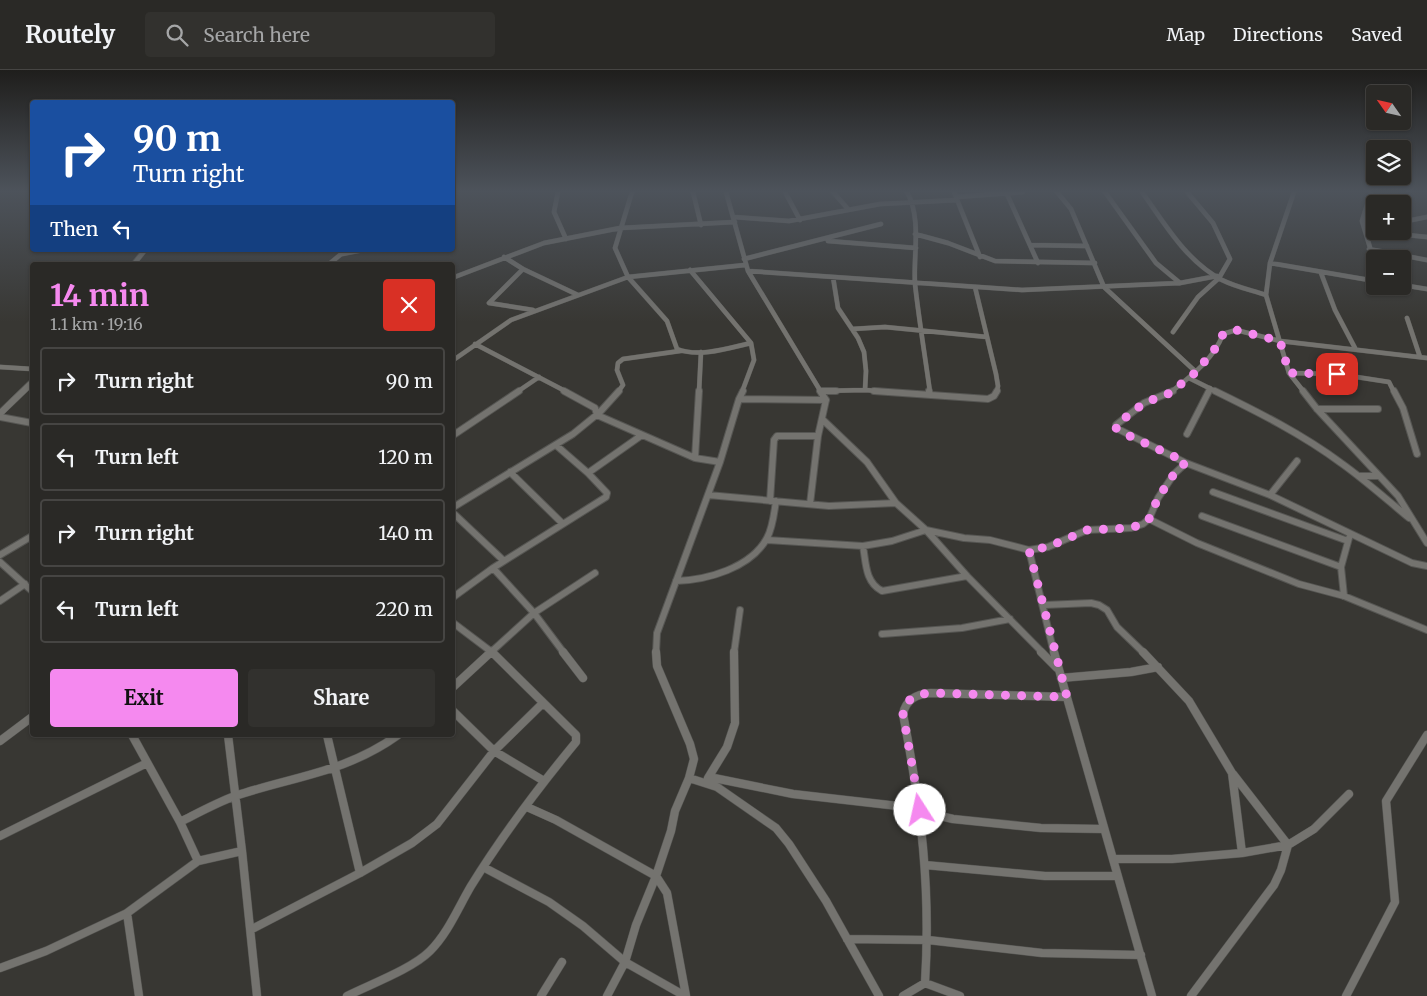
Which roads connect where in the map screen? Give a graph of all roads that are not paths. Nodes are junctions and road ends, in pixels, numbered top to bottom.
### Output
1 (564, 235) edge
2 (585, 235) edge
3 (618, 235) edge
4 (738, 235) edge
5 (840, 235) edge
6 (915, 235) edge
7 (919, 235) edge
8 (974, 235) edge
9 (1026, 235) edge
10 (1082, 235) edge
11 (1136, 235) edge
12 (1173, 235) edge
13 (1221, 235) edge
14 (1280, 235) edge
15 (1366, 235) edge
16 (1411, 235) edge
17 (1427, 237) edge
18 (566, 239) junction
19 (822, 240) junction
20 (1030, 245) junction
21 (1087, 246) junction
22 (916, 248) junction
23 (1369, 249) joint
24 (344, 252) edge
25 (352, 252) edge
26 (341, 254) junction
27 (504, 257) junction
28 (980, 257) junction
29 (744, 259) junction
30 (1427, 260) edge
31 (331, 262) edge
32 (1038, 263) junction
33 (1095, 263) junction
34 (1270, 263) junction
35 (746, 268) junction
36 (523, 269) junction
37 (690, 270) junction
38 (1321, 273) junction
39 (455, 277) edge
40 (628, 277) junction
41 (832, 277) junction
42 (1218, 277) junction
43 (1366, 280) edge
44 (915, 282) junction
45 (1180, 283) junction
46 (1411, 286) edge
47 (975, 287) junction
48 (1104, 287) junction
49 (1427, 289) edge
50 (578, 295) junction
51 (1266, 295) junction
52 (535, 310) junction
53 (1406, 318) dead end
54 (852, 330) junction
55 (923, 331) junction
56 (1174, 332) dead end
57 (987, 337) junction
58 (1280, 341) junction
59 (751, 343) junction
60 (475, 344) junction
61 (1355, 348) junction
62 (680, 351) junction
63 (701, 352) junction
64 (1420, 357) junction
65 (1427, 358) edge
66 (455, 359) edge
67 (0, 366) edge
68 (30, 369) edge
69 (1196, 372) junction
70 (1289, 373) junction
71 (539, 377) junction
72 (1189, 378) junction
73 (30, 384) edge
74 (1210, 388) junction
75 (865, 390) junction
76 (821, 391) junction
77 (930, 395) junction
78 (739, 399) junction
79 (826, 400) junction
80 (1317, 409) junction
81 (1378, 409) dead end
82 (0, 413) edge
83 (597, 415) junction
84 (0, 417) edge
85 (822, 419) junction
86 (30, 423) edge
87 (455, 434) edge
88 (1187, 434) dead end
89 (642, 435) junction
90 (818, 436) junction
91 (557, 446) junction
92 (1417, 454) dead end
93 (695, 458) junction
94 (1297, 461) dead end
95 (720, 462) junction
96 (1186, 462) junction
97 (510, 472) junction
98 (588, 473) junction
99 (1359, 476) junction
100 (1379, 476) junction
101 (1213, 492) dead end
102 (708, 494) junction
103 (1270, 495) junction
104 (773, 501) junction
105 (896, 503) junction
106 (810, 504) junction
107 (455, 508) edge
108 (455, 513) edge
109 (1202, 516) dead end
110 (1149, 519) junction
111 (1412, 520) junction
112 (562, 523) junction
113 (926, 530) junction
114 (1350, 534) junction
115 (30, 537) edge
116 (767, 540) junction
117 (1348, 541) junction
118 (1427, 543) edge
119 (863, 546) junction
120 (1029, 550) junction
121 (0, 554) edge
122 (504, 561) junction
123 (0, 562) edge
124 (1427, 566) edge
125 (1341, 567) junction
126 (493, 568) junction
127 (596, 574) dead end
128 (967, 576) junction
129 (676, 581) junction
130 (25, 584) junction
131 (30, 590) edge
132 (455, 596) edge
133 (1344, 596) junction
134 (0, 601) edge
135 (1044, 605) junction
136 (740, 610) dead end
137 (534, 613) junction
138 (1010, 619) junction
139 (455, 624) edge
140 (1427, 630) edge
141 (882, 634) dead end
142 (491, 651) junction
143 (1158, 666) junction
144 (1058, 669) junction
145 (583, 678) dead end
146 (1061, 678) junction
147 (455, 685) edge
148 (1067, 697) junction
149 (543, 703) junction
150 (455, 713) edge
151 (30, 719) edge
152 (1427, 735) edge
153 (133, 737) edge
154 (228, 737) edge
155 (327, 737) edge
156 (395, 737) edge
157 (0, 741) edge
158 (494, 751) junction
159 (148, 763) junction
160 (334, 769) junction
161 (1232, 773) junction
162 (689, 778) junction
163 (708, 779) junction
164 (544, 781) junction
165 (1349, 794) dead end
166 (235, 796) junction
167 (527, 807) junction
168 (920, 810) junction
169 (180, 822) junction
170 (1104, 830) junction
171 (0, 836) edge
172 (1288, 845) junction
173 (242, 851) junction
174 (1242, 853) junction
175 (1112, 859) junction
176 (198, 861) junction
177 (926, 865) junction
178 (484, 868) junction
179 (360, 874) junction
180 (656, 876) junction
181 (1117, 876) junction
182 (127, 912) junction
183 (252, 929) junction
184 (847, 939) junction
185 (928, 940) junction
186 (1141, 955) junction
187 (562, 962) dead end
188 (625, 962) junction
189 (0, 968) edge
190 (925, 983) junction
191 (139, 996) edge
192 (257, 996) edge
193 (349, 996) edge
194 (541, 996) edge
195 (608, 996) edge
196 (686, 996) edge
197 (878, 996) edge
198 (903, 996) edge
199 (960, 996) edge
200 (1152, 996) edge
201 (1191, 996) edge
202 (1346, 996) edge

1 - 18 street
2 - 18 street
3 - 40 street
4 - 29 street
5 - 19 street
6 - 22 street
7 - 28 street
8 - 28 street
9 - 20 street
10 - 21 street
11 - 45 street
12 - 42 street
13 - 42 street
14 - 34 street
15 - 23 street
16 - 17 street
18 - 27 street
19 - 22 street
19 - 29 street
20 - 21 street
20 - 32 street
21 - 33 street
22 - 44 street
23 - 30 street
24 - 26 street
25 - 26 street
26 - 31 street
27 - 36 street
27 - 39 street
28 - 32 street
29 - 35 street
32 - 33 street
33 - 48 street
34 - 38 street
34 - 51 street
35 - 37 street
35 - 41 street
35 - 76 street
36 - 50 street
36 - 52 street
37 - 40 street
37 - 59 street
38 - 43 street
38 - 61 street
40 - 50 street
40 - 62 street
41 - 44 street
41 - 54 street
42 - 45 street
42 - 51 street
42 - 56 street
44 - 47 street
44 - 55 street
45 - 48 street
46 - 49 street
47 - 48 street
47 - 57 street
48 - 69 street
50 - 52 street
51 - 58 street
52 - 60 street
53 - 64 street
54 - 55 street
54 - 75 street
55 - 57 street
55 - 77 street
57 - 77 street
58 - 61 street
58 - 69 street
58 - 70 street
59 - 63 street
59 - 78 street
60 - 66 street
60 - 71 street
61 - 64 street
62 - 63 street
62 - 83 street
63 - 93 street
64 - 65 street
67 - 68 street
69 - 72 street
70 - 80 street
70 - 92 street
71 - 83 street
71 - 87 street
72 - 74 street
72 - 96 street
73 - 82 street
74 - 88 street
74 - 99 street
75 - 76 street
75 - 77 street
76 - 79 street
78 - 79 street
78 - 95 street
79 - 85 street
80 - 81 street
80 - 100 street
83 - 89 street
83 - 91 street
84 - 86 street
85 - 90 street
85 - 105 street
89 - 93 street
89 - 98 street
90 - 104 street
90 - 106 street
91 - 97 street
91 - 98 street
93 - 95 street
94 - 103 street
95 - 102 street
96 - 103 street
96 - 110 street
97 - 107 street
97 - 112 street
98 - 112 street
99 - 100 street
99 - 111 street
100 - 111 street
101 - 117 street
102 - 104 street
102 - 129 street
103 - 114 street
104 - 106 street
104 - 116 street
105 - 106 street
105 - 113 street
108 - 122 street
109 - 125 street
110 - 120 street
110 - 133 street
111 - 118 street
112 - 122 street
113 - 119 street
113 - 120 street
113 - 128 street
114 - 117 street
114 - 124 street
115 - 121 street
116 - 119 street
116 - 129 street
117 - 125 street
119 - 128 street
120 - 135 street
122 - 126 street
123 - 130 street
125 - 133 street
126 - 132 street
126 - 137 street
127 - 137 street
128 - 138 street
129 - 162 street
130 - 131 street
130 - 134 street
133 - 140 street
135 - 143 street
135 - 144 street
136 - 163 street
137 - 142 street
137 - 145 street
138 - 141 street
138 - 144 street
139 - 142 street
142 - 147 street
142 - 149 street
143 - 146 street
143 - 161 street
144 - 146 street
146 - 148 street
148 - 168 street
148 - 170 street
149 - 158 street
149 - 164 street
150 - 158 street
151 - 157 street
152 - 202 street
153 - 159 street
154 - 166 street
155 - 160 street
156 - 160 street
158 - 164 street
158 - 179 street
159 - 169 street
159 - 171 street
160 - 166 street
160 - 179 street
161 - 172 street
161 - 174 street
162 - 163 street
162 - 180 street
163 - 168 street
163 - 184 street
164 - 167 street
165 - 172 street
166 - 169 street
166 - 173 street
167 - 178 street
167 - 180 street
168 - 170 street
168 - 177 street
169 - 176 street
170 - 175 street
172 - 174 street
172 - 201 street
173 - 176 street
173 - 183 street
174 - 175 street
175 - 181 street
176 - 182 street
177 - 181 street
177 - 185 street
178 - 188 street
178 - 193 street
179 - 183 street
180 - 188 street
180 - 196 street
181 - 186 street
182 - 189 street
182 - 191 street
183 - 192 street
184 - 185 street
184 - 197 street
185 - 186 street
185 - 190 street
186 - 200 street
187 - 194 street
188 - 195 street
188 - 196 street
190 - 198 street
190 - 199 street

